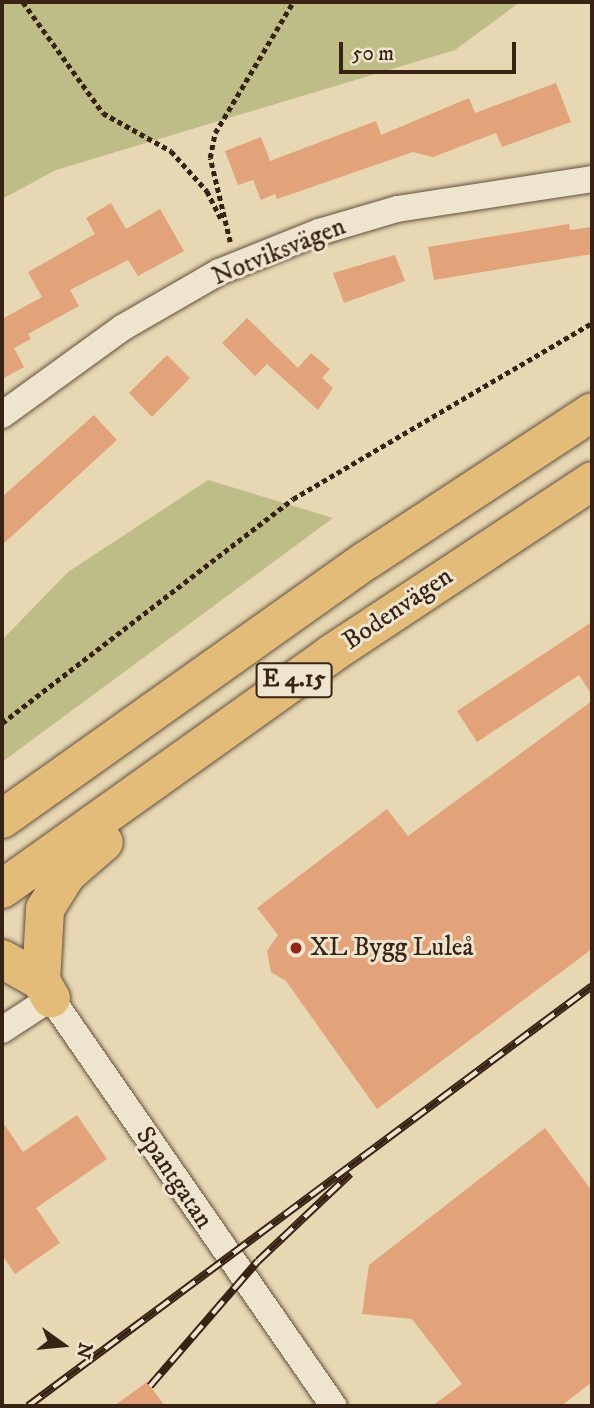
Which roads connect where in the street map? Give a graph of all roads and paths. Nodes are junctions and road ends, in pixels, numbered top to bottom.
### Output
1 (23, 2) edge
2 (293, 2) edge
3 (592, 179) edge
4 (222, 220) junction
5 (233, 249) dead end
6 (592, 323) edge
7 (592, 412) edge
8 (2, 415) edge
9 (592, 481) edge
10 (2, 723) edge
11 (204, 744) junction
12 (2, 819) edge
13 (2, 888) edge
14 (2, 959) edge
15 (46, 989) junction
16 (2, 1030) edge
17 (333, 1406) edge

1 - 4 path
2 - 4 path
3 - 8 street, Notviksvägen
4 - 5 path
6 - 10 path
7 - 12 main road, E 4.15
9 - 11 main road, Bodenvägen / E 4.15
11 - 13 main road, Bodenvägen / E 4.15
11 - 15 main road
14 - 15 main road
15 - 16 street
15 - 17 street, Spantgatan

